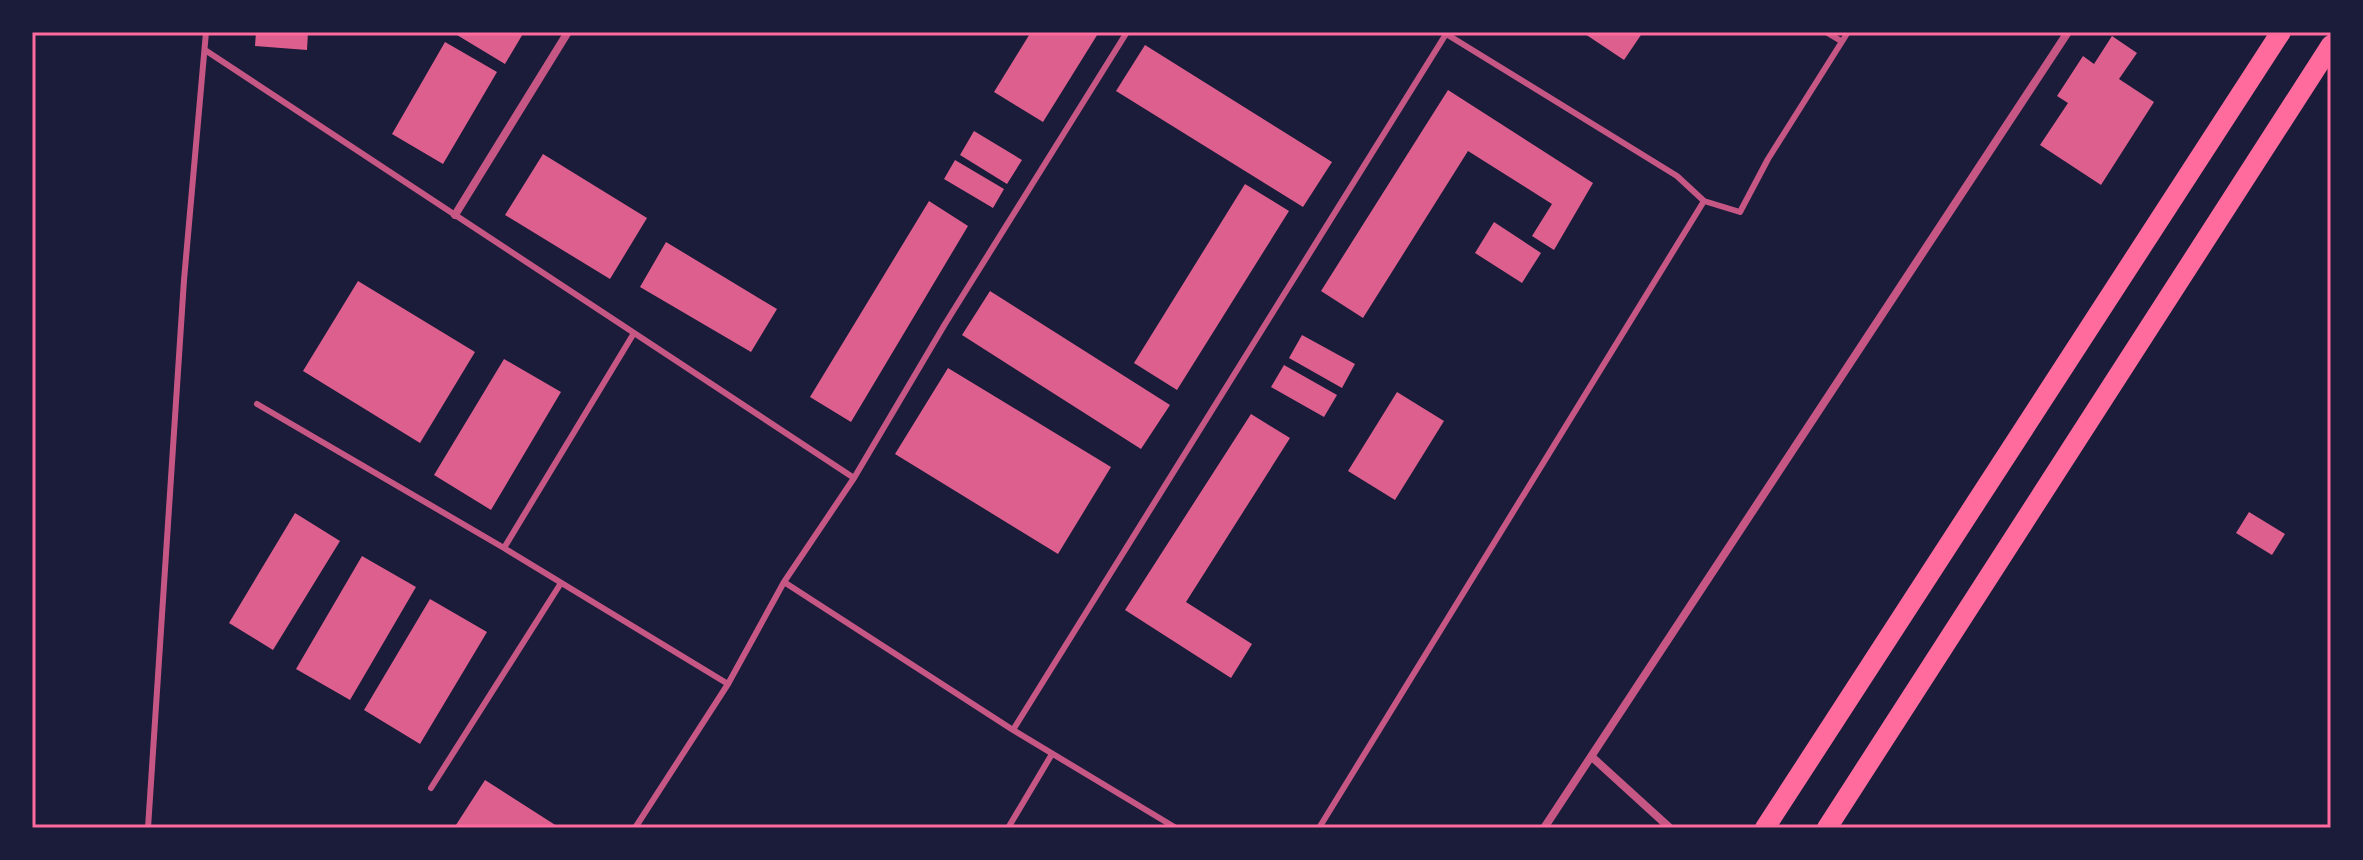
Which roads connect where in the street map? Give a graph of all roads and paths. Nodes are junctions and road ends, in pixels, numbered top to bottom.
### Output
1 (206, 32) edge
2 (568, 32) edge
3 (1127, 32) edge
4 (1826, 32) edge
5 (1848, 32) edge
6 (2068, 32) edge
7 (2281, 32) edge
8 (1444, 33) edge
9 (1841, 41) junction
10 (2331, 45) edge
11 (205, 50) junction
12 (1704, 201) junction
13 (455, 215) junction
14 (634, 333) junction
15 (257, 404) dead end
16 (854, 478) junction
17 (504, 548) junction
18 (784, 582) junction
19 (561, 583) junction
20 (728, 684) junction
21 (1013, 730) junction
22 (1052, 754) junction
23 (1592, 757) junction
24 (431, 788) dead end
25 (148, 828) edge
26 (635, 828) edge
27 (1008, 828) edge
28 (1176, 828) edge
29 (1319, 828) edge
30 (1544, 828) edge
31 (1670, 828) edge
32 (1765, 828) edge
33 (1827, 828) edge

1 - 11 lane
2 - 13 street
3 - 16 lane
4 - 9 lane
5 - 9 lane
6 - 23 street
7 - 32 main road
8 - 12 lane
8 - 21 lane
9 - 12 lane
10 - 33 main road
11 - 13 lane
11 - 25 lane
12 - 29 lane
13 - 14 lane
14 - 16 lane
14 - 17 lane
15 - 17 lane
16 - 18 lane
17 - 19 lane
18 - 20 lane
18 - 21 lane
19 - 20 lane
19 - 24 lane
20 - 26 lane
21 - 22 lane
22 - 27 lane
22 - 28 lane
23 - 30 street
23 - 31 street

